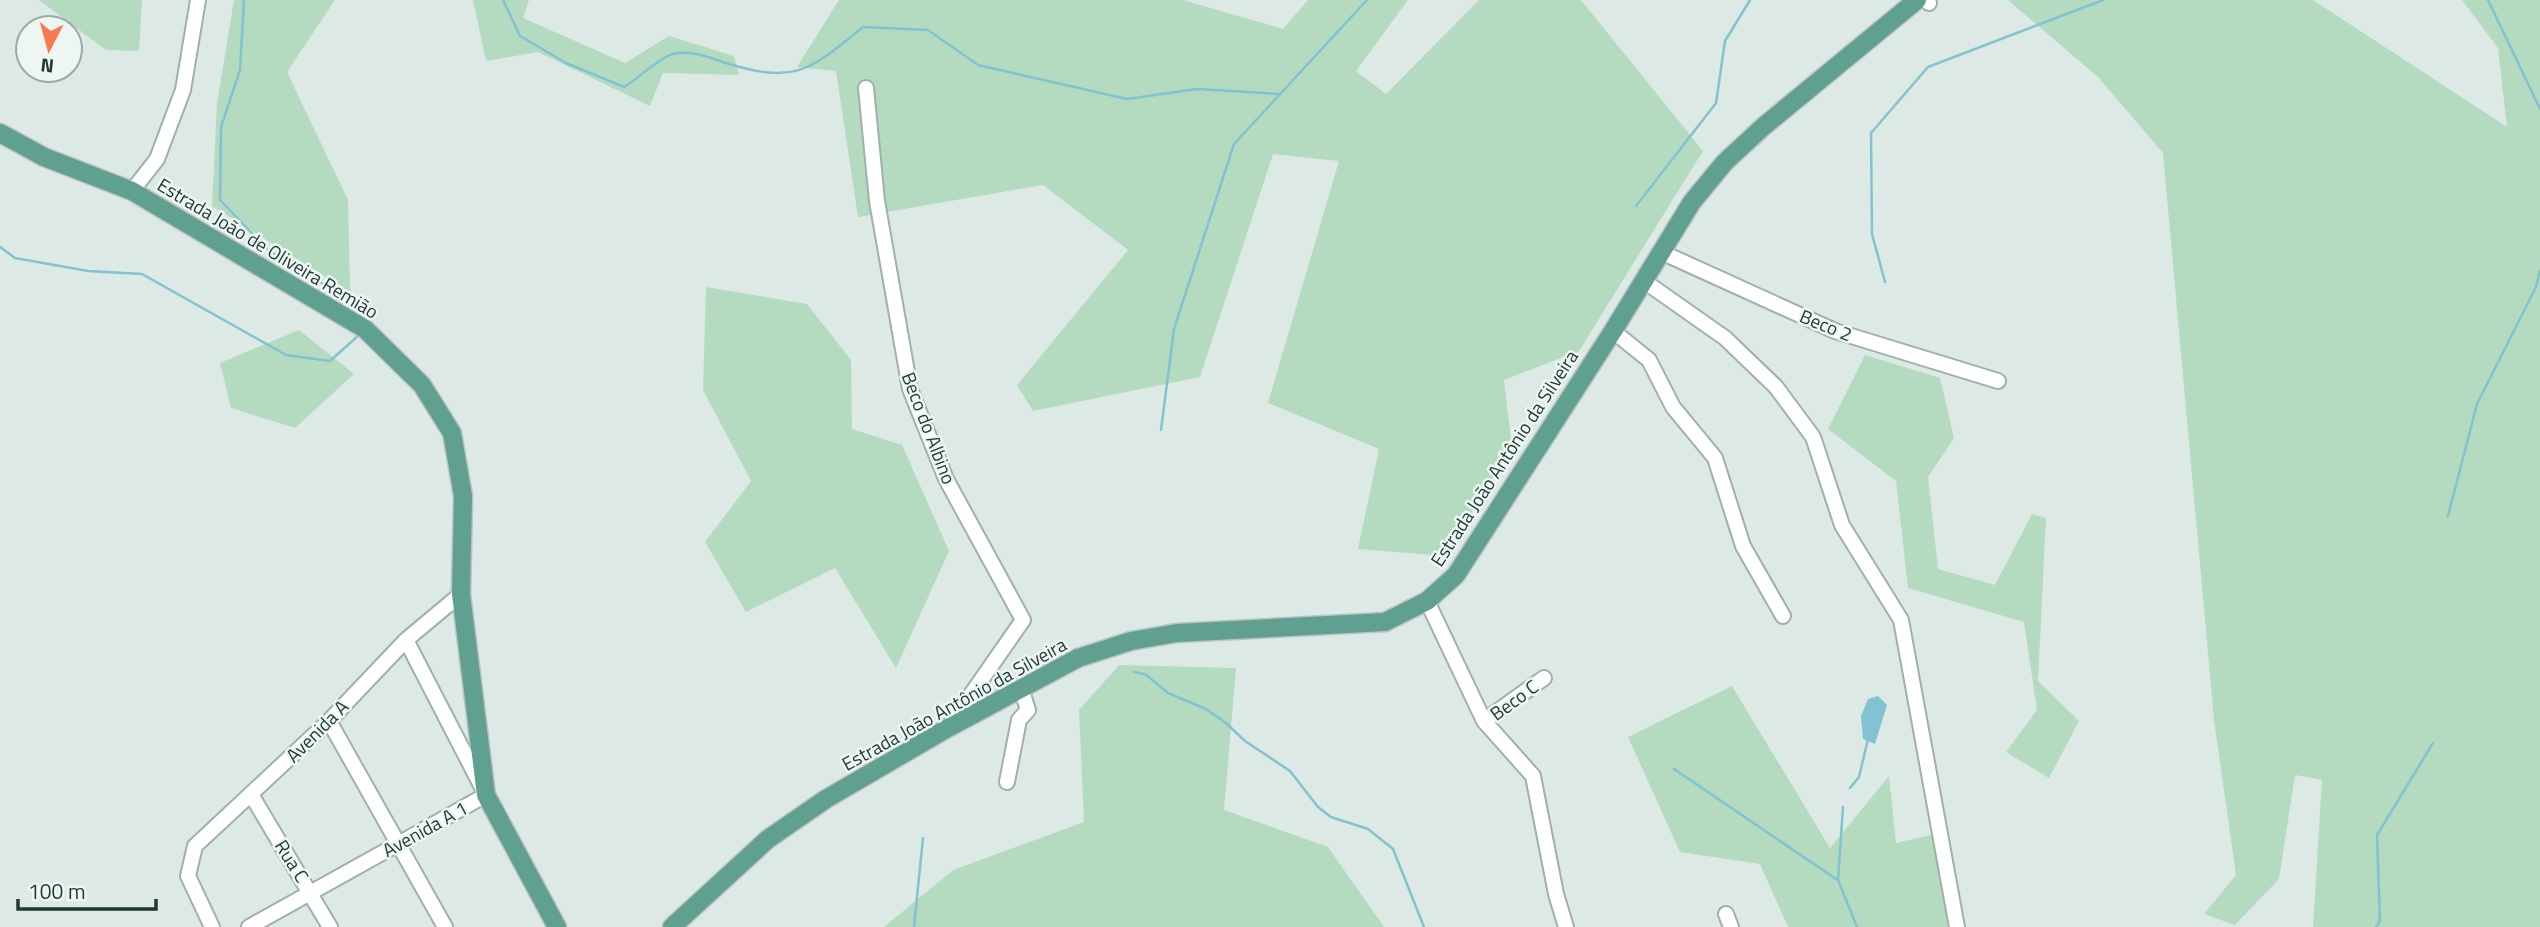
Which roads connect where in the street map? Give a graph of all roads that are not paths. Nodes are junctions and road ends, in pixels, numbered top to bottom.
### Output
1 (198, 0) edge
2 (1926, 1) edge
3 (866, 88) dead end
4 (0, 134) edge
5 (132, 191) junction
6 (1661, 252) junction
7 (1644, 281) junction
8 (1613, 331) junction
9 (1998, 381) dead end
10 (461, 594) junction
11 (1427, 601) junction
12 (1783, 616) dead end
13 (406, 640) junction
14 (1544, 678) dead end
15 (1021, 688) junction
16 (329, 721) junction
17 (1484, 721) junction
18 (946, 729) junction
19 (1007, 782) dead end
20 (486, 795) junction
21 (251, 796) junction
22 (399, 844) junction
23 (311, 891) junction
24 (212, 927) edge
25 (249, 927) edge
26 (330, 927) edge
27 (445, 927) edge
28 (557, 927) edge
29 (571, 927) edge
30 (672, 927) edge
31 (1566, 927) edge
32 (1957, 927) edge

1 - 5 street
2 - 6 main road, Estrada João Antônio da Silveira
3 - 18 street, Beco do Albino
4 - 5 main road, Estrada João de Oliveira Remião
5 - 10 main road, Estrada João de Oliveira Remião
6 - 7 main road, Estrada João Antônio da Silveira
6 - 9 street, Beco 2
7 - 8 main road, Estrada João Antônio da Silveira
7 - 32 street
8 - 11 main road, Estrada João Antônio da Silveira
8 - 12 street
10 - 13 street, Avenida A
10 - 20 main road, Estrada João de Oliveira Remião
11 - 15 main road, Estrada João Antônio da Silveira
11 - 17 street
13 - 16 street, Avenida A
13 - 20 street, Avenida A 1
14 - 17 street, Beco C
15 - 18 main road, Estrada João Antônio da Silveira
15 - 19 street
16 - 21 street, Avenida A
16 - 22 street
17 - 31 street
18 - 30 main road, Estrada João Antônio da Silveira
20 - 22 street, Avenida A 1
20 - 28 main road, Estrada João de Oliveira Remião
20 - 29 main road
21 - 23 street, Rua C
21 - 24 street, Avenida A
22 - 23 street, Avenida A 1
22 - 27 street
23 - 25 street, Avenida A 1
23 - 26 street, Rua C

